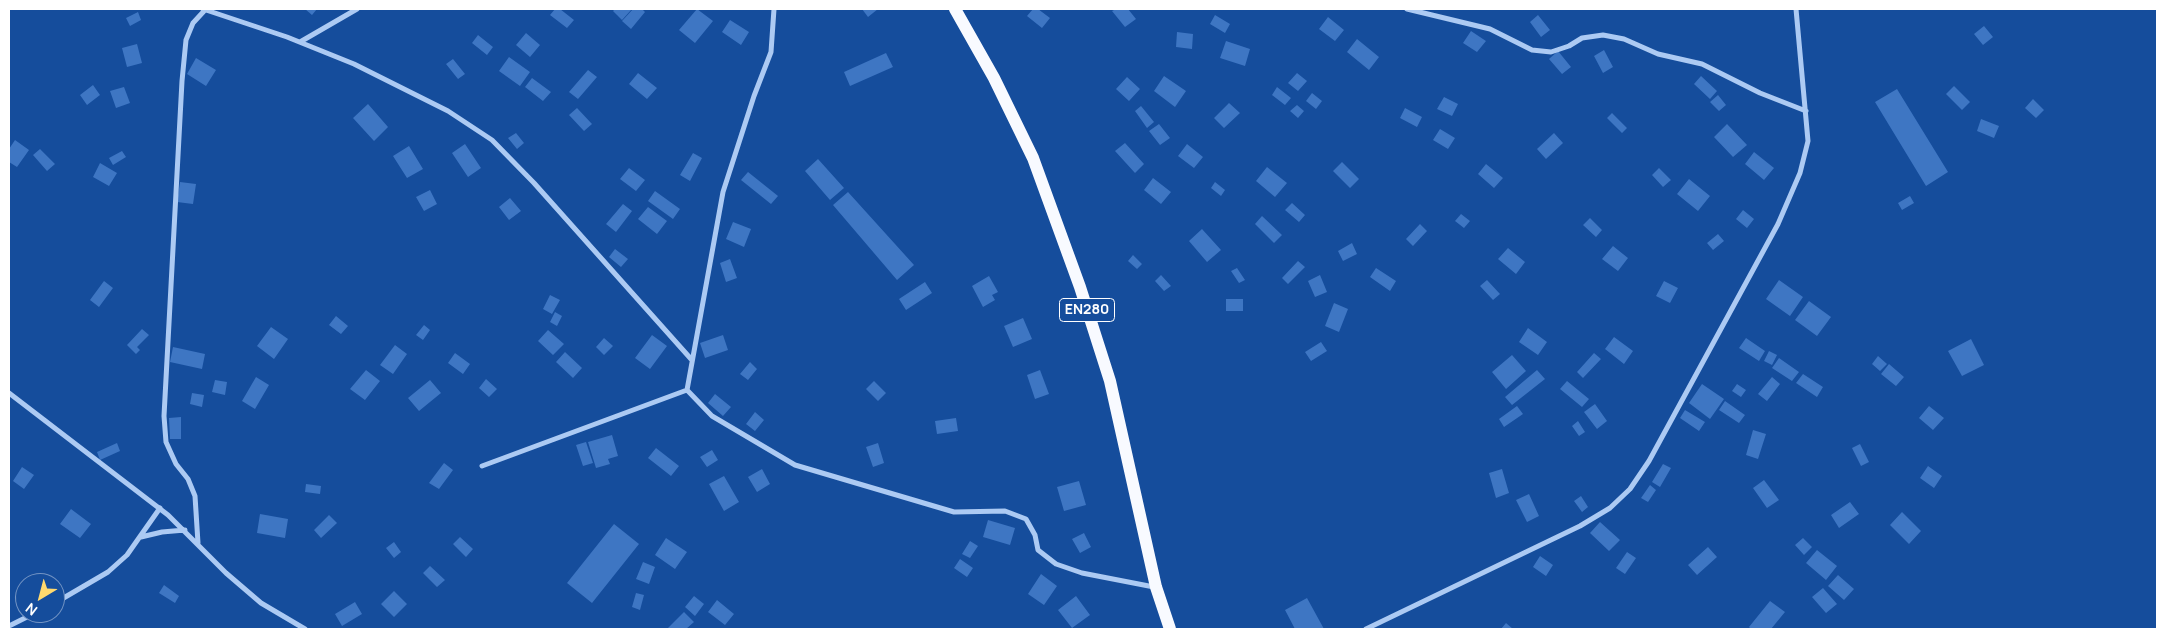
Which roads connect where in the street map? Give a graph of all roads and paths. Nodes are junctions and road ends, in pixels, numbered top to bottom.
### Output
1 (204, 9) edge
2 (357, 9) edge
3 (774, 9) edge
4 (955, 9) edge
5 (1408, 9) edge
6 (1796, 9) edge
7 (300, 42) junction
8 (1806, 111) junction
9 (691, 359) junction
10 (687, 390) junction
11 (9, 393) edge
12 (482, 466) dead end
13 (160, 508) junction
14 (185, 530) junction
15 (141, 536) junction
16 (198, 544) junction
17 (1156, 587) junction
18 (65, 597) edge
19 (305, 629) edge
20 (1170, 629) edge
21 (1366, 629) edge

1 - 7 street
1 - 16 street
2 - 7 street
3 - 9 street
4 - 17 main road, EN280
5 - 8 street
6 - 8 street
7 - 9 street
8 - 21 street
9 - 10 street
10 - 12 street
10 - 17 street
11 - 13 street
13 - 14 street
13 - 15 street
14 - 15 street
14 - 16 street
15 - 18 street
16 - 19 street
17 - 20 main road, EN280

